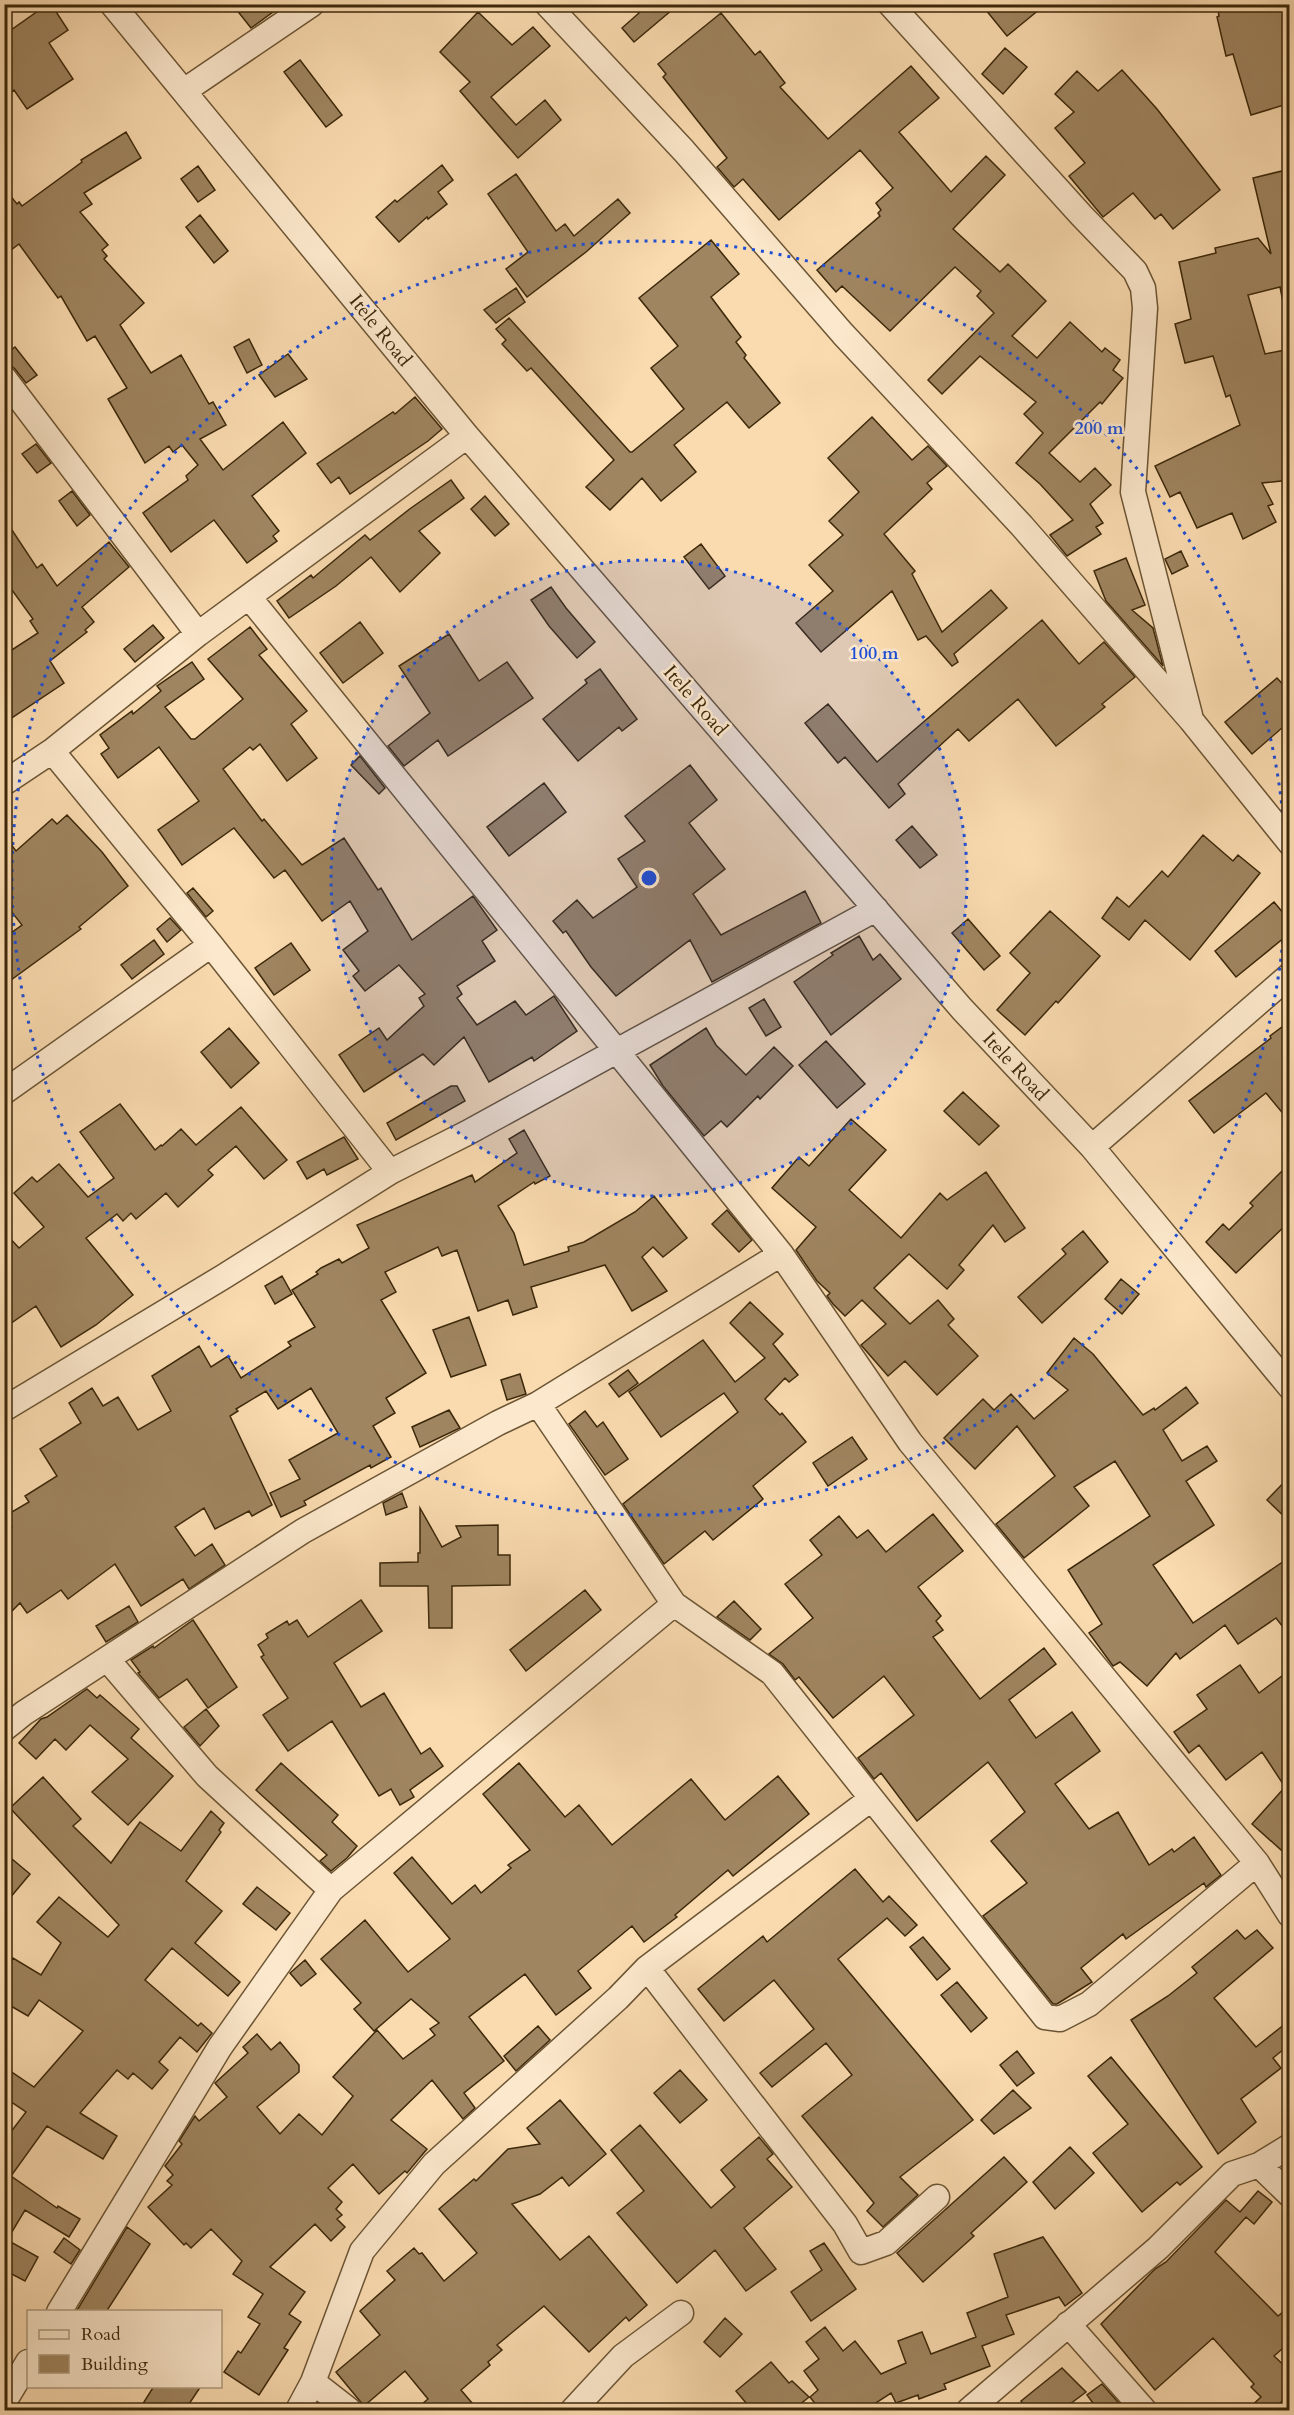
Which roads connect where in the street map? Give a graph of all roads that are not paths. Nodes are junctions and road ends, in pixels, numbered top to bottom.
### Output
1 (112, 4) edge
2 (312, 4) edge
3 (547, 4) edge
4 (890, 4) edge
5 (184, 91) junction
6 (4, 378) edge
7 (467, 436) junction
8 (249, 597) junction
9 (198, 634) junction
10 (1191, 720) junction
11 (52, 752) junction
12 (4, 783) edge
13 (1290, 843) edge
14 (876, 909) junction
15 (211, 945) junction
16 (1290, 975) edge
17 (615, 1050) junction
18 (4, 1092) edge
19 (1092, 1147) junction
20 (390, 1172) junction
21 (781, 1254) junction
22 (1290, 1387) edge
23 (538, 1404) junction
24 (4, 1409) edge
25 (674, 1604) junction
26 (107, 1659) junction
27 (4, 1729) edge
28 (871, 1799) junction
29 (1257, 1863) junction
30 (331, 1890) junction
31 (1290, 1915) edge
32 (646, 1968) junction
33 (1290, 2146) edge
34 (1259, 2165) junction
35 (1290, 2195) edge
36 (937, 2197) dead end
37 (60, 2310) edge
38 (681, 2313) dead end
39 (1068, 2324) junction
40 (27, 2364) edge
41 (314, 2382) junction
42 (4, 2402) edge
43 (298, 2410) edge
44 (349, 2410) edge
45 (573, 2410) edge
46 (969, 2410) edge
47 (1144, 2410) edge

1 - 5 street, Itele Road
2 - 5 street
3 - 10 street
4 - 10 street
5 - 7 street, Itele Road
6 - 9 street
7 - 8 street
7 - 14 street, Itele Road
8 - 9 street
8 - 17 street
9 - 11 street
10 - 13 street
11 - 12 street
11 - 15 street
14 - 17 street
14 - 19 street, Itele Road
15 - 18 street
15 - 20 street
16 - 19 street
17 - 20 street
17 - 21 street
19 - 22 street, Itele Road
20 - 24 street
21 - 23 street
21 - 29 street
23 - 25 street
23 - 26 street
25 - 28 street
25 - 30 street
26 - 27 street
26 - 30 street
28 - 29 street
28 - 32 street
29 - 31 street
30 - 37 street
32 - 36 street
32 - 41 street
33 - 34 street
34 - 35 street
34 - 39 street
38 - 45 street
39 - 46 street
39 - 47 street
40 - 42 street
41 - 43 street
41 - 44 street

